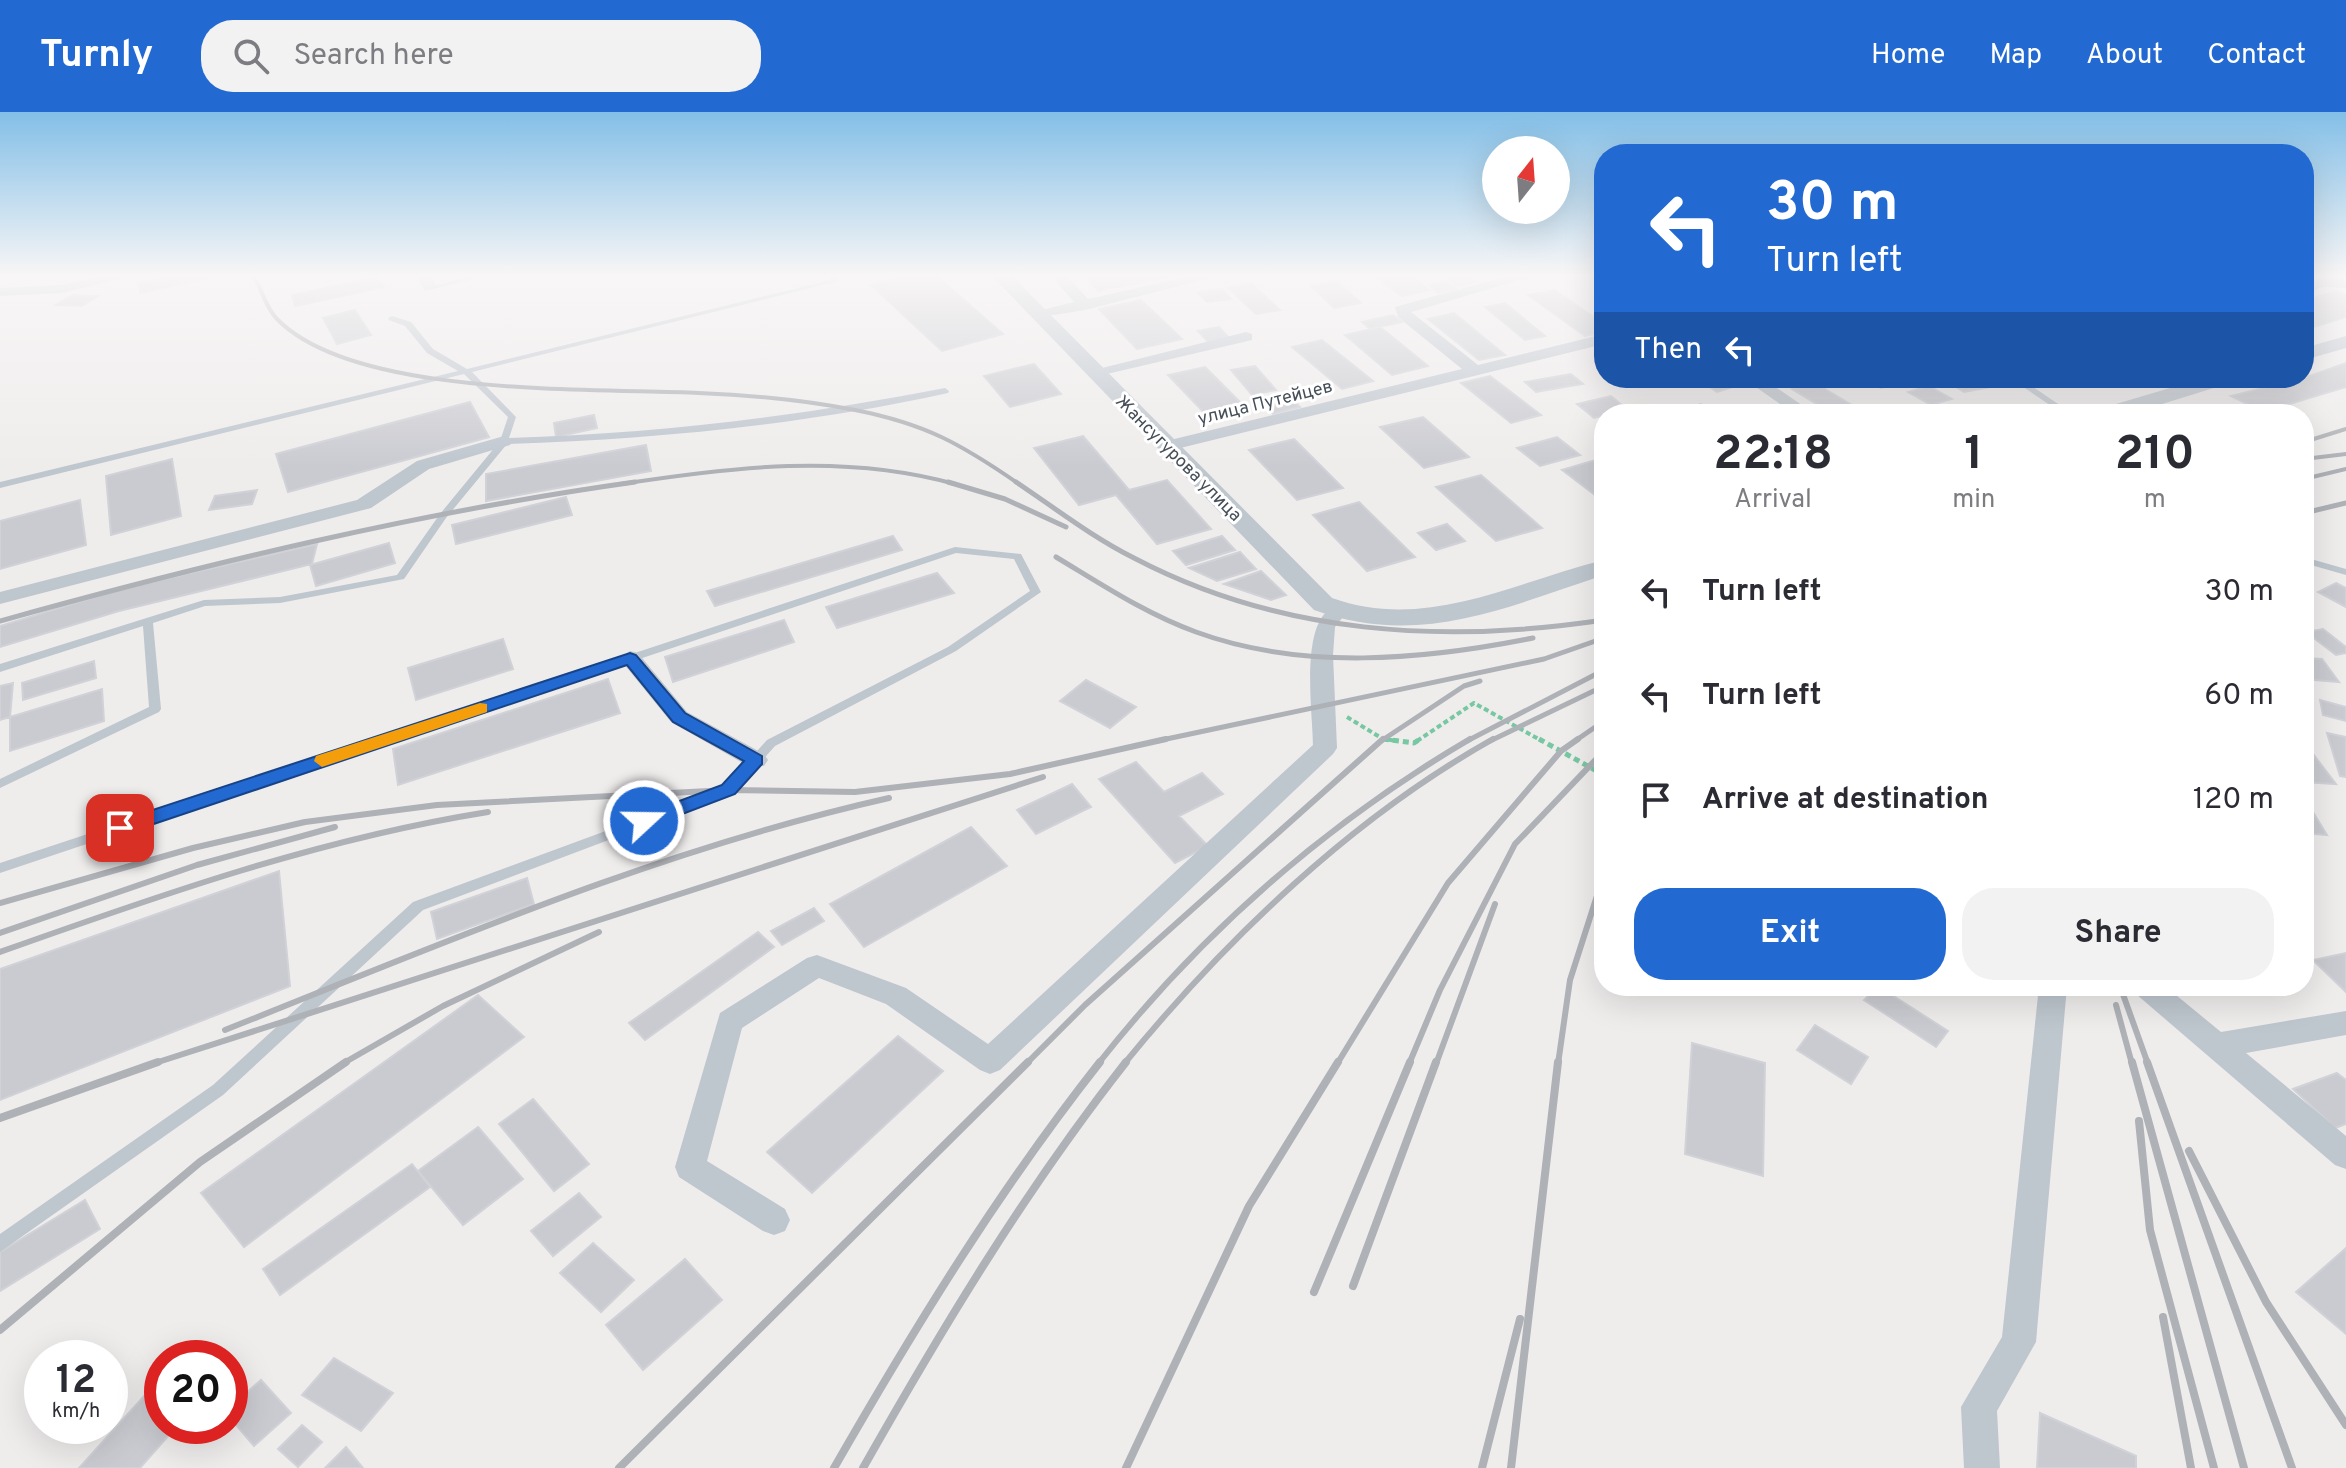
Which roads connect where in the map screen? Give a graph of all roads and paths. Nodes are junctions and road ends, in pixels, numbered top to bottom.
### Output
1 (421, 340) edge
2 (595, 340) edge
3 (1063, 340) edge
4 (1232, 340) edge
5 (1436, 340) edge
6 (1594, 341) edge
7 (2346, 342) edge
8 (2314, 351) edge
9 (1475, 371) junction
10 (467, 372) junction
11 (1094, 372) junction
12 (1766, 388) edge
13 (2029, 388) edge
14 (2193, 388) edge
15 (945, 391) dead end
16 (1791, 404) edge
17 (2054, 404) edge
18 (2140, 404) edge
19 (504, 441) junction
20 (1168, 446) junction
21 (0, 485) edge
22 (2314, 563) edge
23 (1594, 570) edge
24 (2346, 572) edge
25 (0, 598) edge
26 (1330, 608) junction
27 (148, 621) junction
28 (630, 658) junction
29 (0, 668) edge
30 (1326, 703) junction
31 (756, 760) junction
32 (1594, 769) edge
33 (0, 784) edge
34 (0, 868) edge
35 (2052, 996) edge
36 (2158, 996) edge
37 (2346, 1023) edge
38 (2219, 1045) junction
39 (2346, 1155) edge
40 (774, 1220) dead end
41 (0, 1244) edge
42 (1982, 1468) edge

1 - 10 lane
2 - 10 lane
3 - 11 street, Жансугурова улица
4 - 11 street
5 - 9 street
6 - 9 street, улица Путейцев
7 - 8 street
9 - 20 street, улица Путейцев
10 - 19 lane
10 - 21 lane
11 - 20 street, Жансугурова улица
12 - 16 street
13 - 17 lane
14 - 18 street
15 - 19 lane
19 - 25 street
19 - 27 lane
20 - 26 street, Жансугурова улица
22 - 24 lane
23 - 26 street
26 - 30 street
27 - 29 lane
27 - 33 lane
28 - 31 street
28 - 31 lane
28 - 34 lane
30 - 32 path
30 - 40 street
31 - 41 lane
35 - 42 street
36 - 38 street
37 - 38 street
38 - 39 street

